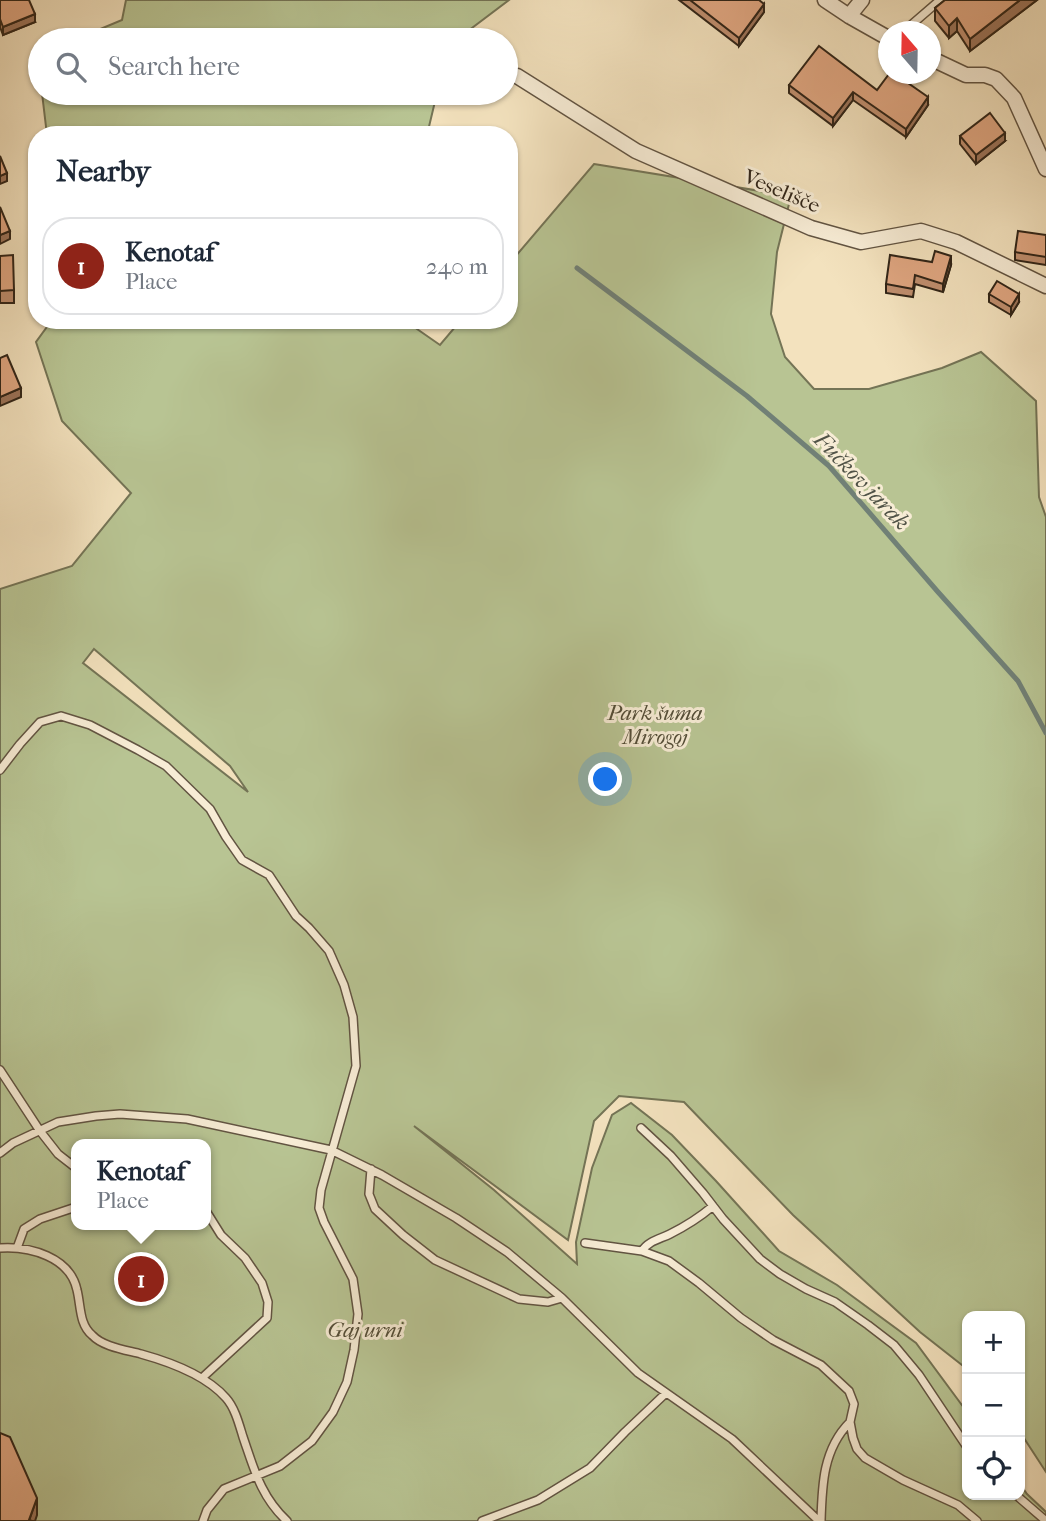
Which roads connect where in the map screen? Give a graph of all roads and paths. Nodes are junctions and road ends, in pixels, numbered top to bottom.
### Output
1 (825, 0) edge
2 (862, 0) edge
3 (940, 0) edge
4 (849, 16) junction
5 (916, 21) edge
6 (878, 32) edge
7 (941, 63) edge
8 (518, 77) edge
9 (1046, 169) edge
10 (1046, 286) edge
11 (0, 770) edge
12 (0, 1070) edge
13 (641, 1128) dead end
14 (40, 1130) junction
15 (331, 1150) junction
16 (0, 1153) edge
17 (71, 1164) edge
18 (371, 1169) junction
19 (713, 1206) junction
20 (71, 1209) edge
21 (211, 1218) edge
22 (585, 1243) dead end
23 (0, 1248) edge
24 (17, 1248) junction
25 (642, 1251) junction
26 (562, 1298) junction
27 (202, 1378) junction
28 (666, 1393) junction
29 (850, 1422) junction
30 (962, 1440) edge
31 (256, 1476) junction
32 (1022, 1500) edge
33 (203, 1521) edge
34 (287, 1521) edge
35 (482, 1521) edge
36 (820, 1521) edge
37 (977, 1521) edge
38 (1046, 1521) edge

1 - 4 street
2 - 4 street
3 - 5 lane
4 - 6 street
7 - 9 street
8 - 10 street, Veselišče
11 - 15 lane
12 - 14 lane
13 - 19 lane
14 - 15 lane
14 - 16 lane
14 - 17 lane
15 - 18 lane
15 - 31 lane
18 - 26 lane
18 - 26 lane
19 - 25 lane
19 - 30 lane
20 - 24 lane
21 - 27 lane
22 - 25 lane
23 - 24 lane
24 - 27 lane
25 - 29 lane
26 - 28 lane
27 - 31 lane
28 - 35 lane
28 - 36 lane
29 - 36 lane
29 - 37 lane
31 - 33 lane
31 - 34 lane
32 - 38 lane

